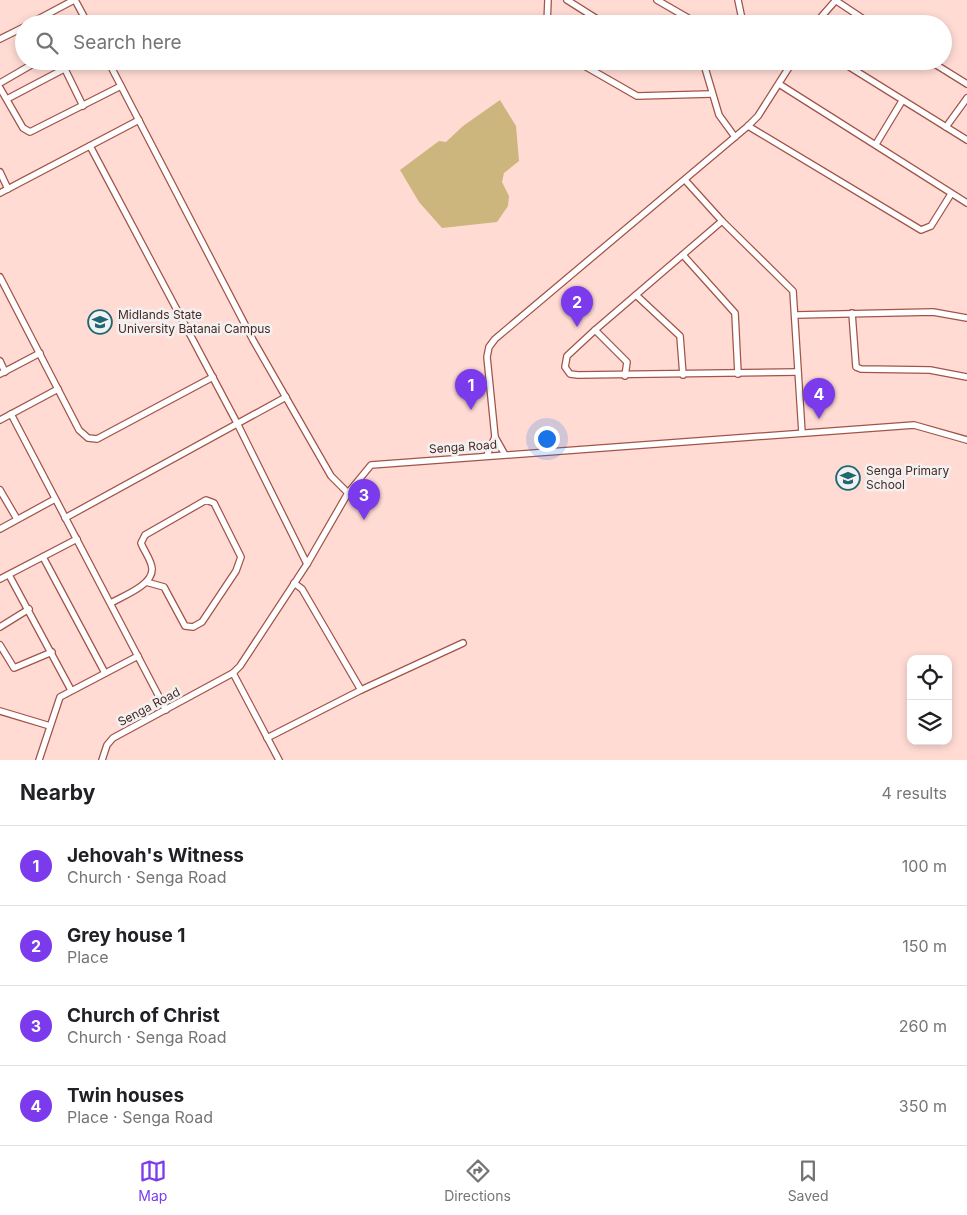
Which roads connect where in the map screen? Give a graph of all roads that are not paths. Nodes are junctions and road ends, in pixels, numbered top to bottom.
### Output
1 (74, 0) edge
2 (548, 0) edge
3 (567, 0) edge
4 (657, 0) edge
5 (738, 0) edge
6 (835, 0) edge
7 (46, 15) edge
8 (83, 15) edge
9 (547, 15) edge
10 (591, 15) edge
11 (683, 15) edge
12 (741, 15) edge
13 (822, 15) edge
14 (858, 15) edge
15 (15, 32) edge
16 (0, 39) edge
17 (22, 70) edge
18 (60, 70) edge
19 (65, 70) edge
20 (113, 70) edge
21 (592, 70) edge
22 (705, 70) edge
23 (788, 70) edge
24 (854, 70) edge
25 (944, 70) edge
26 (0, 83) edge
27 (779, 84) junction
28 (967, 84) edge
29 (121, 86) junction
30 (0, 88) edge
31 (711, 94) junction
32 (967, 98) edge
33 (6, 99) junction
34 (902, 101) junction
35 (83, 106) junction
36 (139, 120) junction
37 (748, 126) junction
38 (946, 127) junction
39 (735, 137) junction
40 (967, 140) edge
41 (876, 144) junction
42 (90, 146) junction
43 (0, 172) edge
44 (685, 180) junction
45 (8, 188) junction
46 (0, 193) edge
47 (951, 194) junction
48 (967, 203) edge
49 (722, 221) junction
50 (683, 255) junction
51 (0, 277) edge
52 (636, 295) junction
53 (852, 313) junction
54 (796, 315) junction
55 (967, 318) edge
56 (595, 330) junction
57 (40, 353) junction
58 (0, 361) edge
59 (797, 372) junction
60 (3, 373) edge
61 (738, 374) junction
62 (682, 375) junction
63 (625, 376) junction
64 (213, 377) junction
65 (967, 377) edge
66 (58, 389) junction
67 (286, 397) junction
68 (11, 414) junction
69 (0, 420) edge
70 (237, 423) junction
71 (802, 432) junction
72 (495, 437) junction
73 (967, 440) edge
74 (504, 454) junction
75 (487, 455) junction
76 (0, 490) edge
77 (348, 493) junction
78 (55, 499) junction
79 (65, 518) junction
80 (17, 519) junction
81 (0, 529) edge
82 (77, 539) junction
83 (43, 557) junction
84 (308, 564) junction
85 (9, 574) junction
86 (0, 580) edge
87 (146, 582) junction
88 (294, 584) junction
89 (111, 603) junction
90 (29, 609) junction
91 (0, 627) edge
92 (463, 644) dead end
93 (0, 645) edge
94 (52, 652) junction
95 (138, 656) junction
96 (105, 673) junction
97 (233, 673) junction
98 (71, 690) junction
99 (361, 690) junction
100 (166, 710) junction
101 (0, 711) edge
102 (50, 726) junction
103 (267, 738) junction
104 (39, 760) edge
105 (102, 760) edge
106 (279, 760) edge

1 - 7 street
1 - 8 street
2 - 9 street
3 - 10 street
4 - 11 street
5 - 12 street
6 - 13 street
6 - 14 street
15 - 16 street
17 - 26 street
18 - 33 street
19 - 35 street
20 - 29 street
21 - 31 street
22 - 31 street
23 - 27 street
24 - 34 street
25 - 28 street
27 - 37 street
27 - 41 street
29 - 35 street
29 - 36 street
30 - 33 street
31 - 39 street
32 - 38 street
33 - 35 street
34 - 38 street
34 - 41 street
36 - 42 street
36 - 67 street
37 - 39 street
37 - 47 street
38 - 40 street
39 - 44 street
41 - 47 street
42 - 45 street
42 - 64 street
43 - 45 street
44 - 49 street
44 - 72 street
45 - 46 street
47 - 48 street
49 - 50 street
49 - 54 street
50 - 52 street
50 - 61 street
51 - 57 street
52 - 56 street
52 - 62 street
53 - 54 street
53 - 55 street
53 - 65 street
54 - 59 street
56 - 63 street
56 - 63 street
57 - 60 street
57 - 66 street
58 - 60 street
59 - 61 street
59 - 71 street
61 - 62 street
62 - 63 street
64 - 66 street
64 - 70 street
66 - 68 street
67 - 70 street
67 - 77 street
68 - 69 street
68 - 78 street
70 - 79 street
70 - 84 street
71 - 73 street, Senga Road
71 - 74 street, Senga Road
72 - 74 street
72 - 75 street
74 - 75 street, Senga Road
75 - 77 street, Senga Road
76 - 80 street
77 - 84 street, Senga Road
78 - 79 street
78 - 80 street
79 - 82 street
80 - 81 street
82 - 83 street
82 - 89 street
83 - 85 street
83 - 96 street
84 - 88 street, Senga Road
85 - 86 street
85 - 90 street
87 - 87 street
87 - 89 street
88 - 97 street, Senga Road
88 - 99 street
89 - 95 street
90 - 91 street
90 - 94 street
92 - 99 street
93 - 94 street
94 - 98 street
95 - 96 street
95 - 100 street
96 - 98 street
97 - 100 street, Senga Road
97 - 103 street
98 - 102 street
99 - 103 street
100 - 105 street, Senga Road
101 - 102 street
102 - 104 street
103 - 106 street

